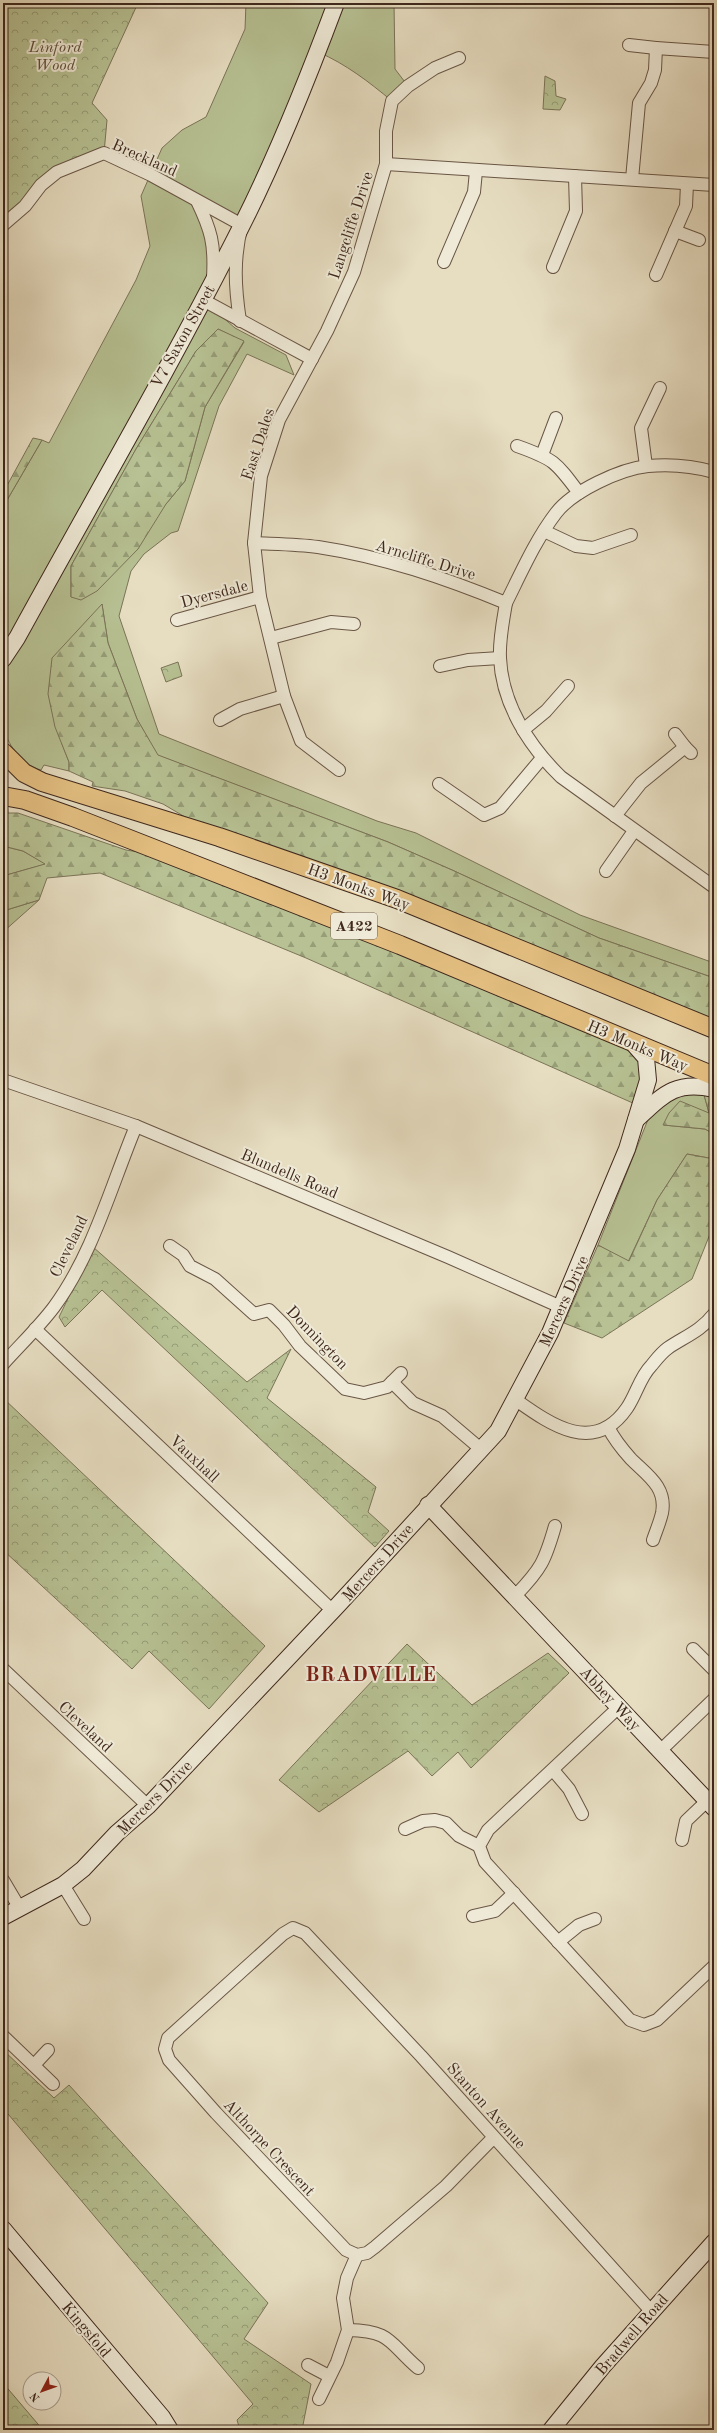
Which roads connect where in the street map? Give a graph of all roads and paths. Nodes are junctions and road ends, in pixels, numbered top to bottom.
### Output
1 (336, 3) edge
2 (629, 45) dead end
3 (656, 48) junction
4 (714, 52) edge
5 (460, 58) dead end
6 (386, 164) junction
7 (476, 171) junction
8 (575, 176) junction
9 (632, 179) junction
10 (687, 184) junction
11 (714, 185) edge
12 (197, 200) junction
13 (3, 225) edge
14 (242, 225) junction
15 (675, 231) junction
16 (699, 240) dead end
17 (444, 262) dead end
18 (553, 267) dead end
19 (656, 275) dead end
20 (213, 280) junction
21 (203, 300) junction
22 (240, 321) junction
23 (312, 359) junction
24 (660, 388) dead end
25 (556, 418) dead end
26 (517, 446) dead end
27 (542, 455) junction
28 (646, 466) junction
29 (714, 472) edge
30 (579, 493) junction
31 (544, 531) junction
32 (631, 535) dead end
33 (254, 543) junction
34 (260, 597) junction
35 (506, 603) junction
36 (177, 620) dead end
37 (354, 624) dead end
38 (271, 638) junction
39 (5, 656) edge
40 (500, 658) junction
41 (440, 666) dead end
42 (568, 686) dead end
43 (284, 696) junction
44 (220, 720) dead end
45 (523, 730) junction
46 (674, 734) dead end
47 (3, 752) edge
48 (542, 758) junction
49 (339, 770) dead end
50 (439, 784) dead end
51 (3, 796) edge
52 (615, 816) junction
53 (634, 831) junction
54 (606, 871) dead end
55 (714, 887) edge
56 (714, 1029) edge
57 (632, 1042) junction
58 (714, 1076) edge
59 (3, 1080) edge
60 (714, 1089) edge
61 (636, 1120) junction
62 (136, 1126) junction
63 (170, 1246) dead end
64 (561, 1308) junction
65 (712, 1320) edge
66 (35, 1329) junction
67 (3, 1364) edge
68 (401, 1373) dead end
69 (392, 1382) junction
70 (516, 1400) junction
71 (608, 1426) junction
72 (482, 1450) junction
73 (428, 1505) junction
74 (555, 1526) dead end
75 (653, 1540) dead end
76 (516, 1595) junction
77 (333, 1611) junction
78 (693, 1649) dead end
79 (3, 1669) edge
80 (714, 1670) edge
81 (714, 1699) edge
82 (619, 1707) junction
83 (660, 1751) junction
84 (553, 1770) junction
85 (710, 1805) edge
86 (148, 1806) junction
87 (582, 1814) dead end
88 (405, 1829) dead end
89 (682, 1840) dead end
90 (479, 1846) junction
91 (3, 1880) edge
92 (62, 1885) junction
93 (514, 1893) junction
94 (19, 1907) junction
95 (473, 1916) dead end
96 (3, 1917) edge
97 (595, 1918) dead end
98 (84, 1919) dead end
99 (293, 1928) joint
100 (558, 1942) junction
101 (714, 1966) edge
102 (3, 2036) edge
103 (48, 2050) dead end
104 (34, 2065) junction
105 (53, 2084) dead end
106 (494, 2138) junction
107 (3, 2229) edge
108 (714, 2242) edge
109 (357, 2255) junction
110 (651, 2310) junction
111 (348, 2330) junction
112 (308, 2365) dead end
113 (418, 2368) dead end
114 (329, 2376) junction
115 (319, 2399) dead end
116 (170, 2430) edge
117 (551, 2430) edge

1 - 14 street, V7 Saxon Street
2 - 3 street
3 - 4 street
3 - 9 street
5 - 6 street, Langcliffe Drive
6 - 7 street, Langcliffe Drive
6 - 23 street, Langcliffe Drive
7 - 8 street, Langcliffe Drive
7 - 17 street
8 - 9 street, Langcliffe Drive
8 - 18 street
9 - 10 street, Langcliffe Drive
10 - 11 street, Langcliffe Drive
10 - 15 street
12 - 13 street, Breckland
12 - 14 street, Breckland
12 - 20 street
14 - 20 street, V7 Saxon Street
14 - 22 street
15 - 16 street
15 - 19 street
20 - 21 street, V7 Saxon Street
21 - 22 street
21 - 39 street, V7 Saxon Street
22 - 23 street
23 - 33 street, East Dales
24 - 28 street
25 - 27 street
26 - 27 street
27 - 30 street
28 - 29 street
28 - 30 street
30 - 31 street
31 - 32 street
31 - 35 street
33 - 34 street, East Dales
33 - 35 street, Arncliffe Drive
34 - 36 street, Dyersdale
34 - 38 street, East Dales
35 - 40 street
37 - 38 street
38 - 43 street, East Dales
40 - 41 street
40 - 45 street
42 - 45 street
43 - 44 street
43 - 49 street, East Dales
45 - 48 street
46 - 52 street
47 - 56 main road, H3 Monks Way / A422
48 - 50 street
48 - 52 street
51 - 57 main road, H3 Monks Way / A422
52 - 53 street
53 - 54 street
53 - 55 street
57 - 58 main road, H3 Monks Way / A422
57 - 61 street, Mercers Drive
59 - 62 street, Blundells Road
60 - 61 street
61 - 64 street, Mercers Drive
62 - 64 street, Blundells Road
62 - 66 street, Cleveland
63 - 69 street, Donnington
64 - 70 street, Mercers Drive
65 - 71 street
66 - 67 street, Cleveland
66 - 77 street, Vauxhall
68 - 69 street, Donnington
69 - 72 street
70 - 71 street
70 - 72 street, Mercers Drive
71 - 75 street
72 - 73 street, Mercers Drive
73 - 76 street, Abbey Way
73 - 77 street, Mercers Drive
74 - 76 street
76 - 82 street, Abbey Way
77 - 86 street, Mercers Drive
78 - 80 street
79 - 86 street, Cleveland
81 - 83 street
82 - 83 street, Abbey Way
82 - 84 street
83 - 85 street, Abbey Way
84 - 87 street
84 - 90 street
85 - 89 street, Abbey Way
86 - 92 street, Mercers Drive
88 - 90 street
90 - 93 street
91 - 94 street
92 - 94 street, Mercers Drive
92 - 98 street
93 - 95 street
93 - 100 street
94 - 96 street, Mercers Drive
97 - 100 street
99 - 106 street, Stanton Avenue
99 - 109 street, Althorpe Crescent
100 - 101 street
102 - 104 street
103 - 104 street
104 - 105 street
106 - 109 street
106 - 110 street, Stanton Avenue
107 - 116 street, Kingsfold
108 - 110 street, Bradwell Road
109 - 111 street
110 - 117 street, Bradwell Road
111 - 113 street
111 - 114 street
112 - 114 street
114 - 115 street

